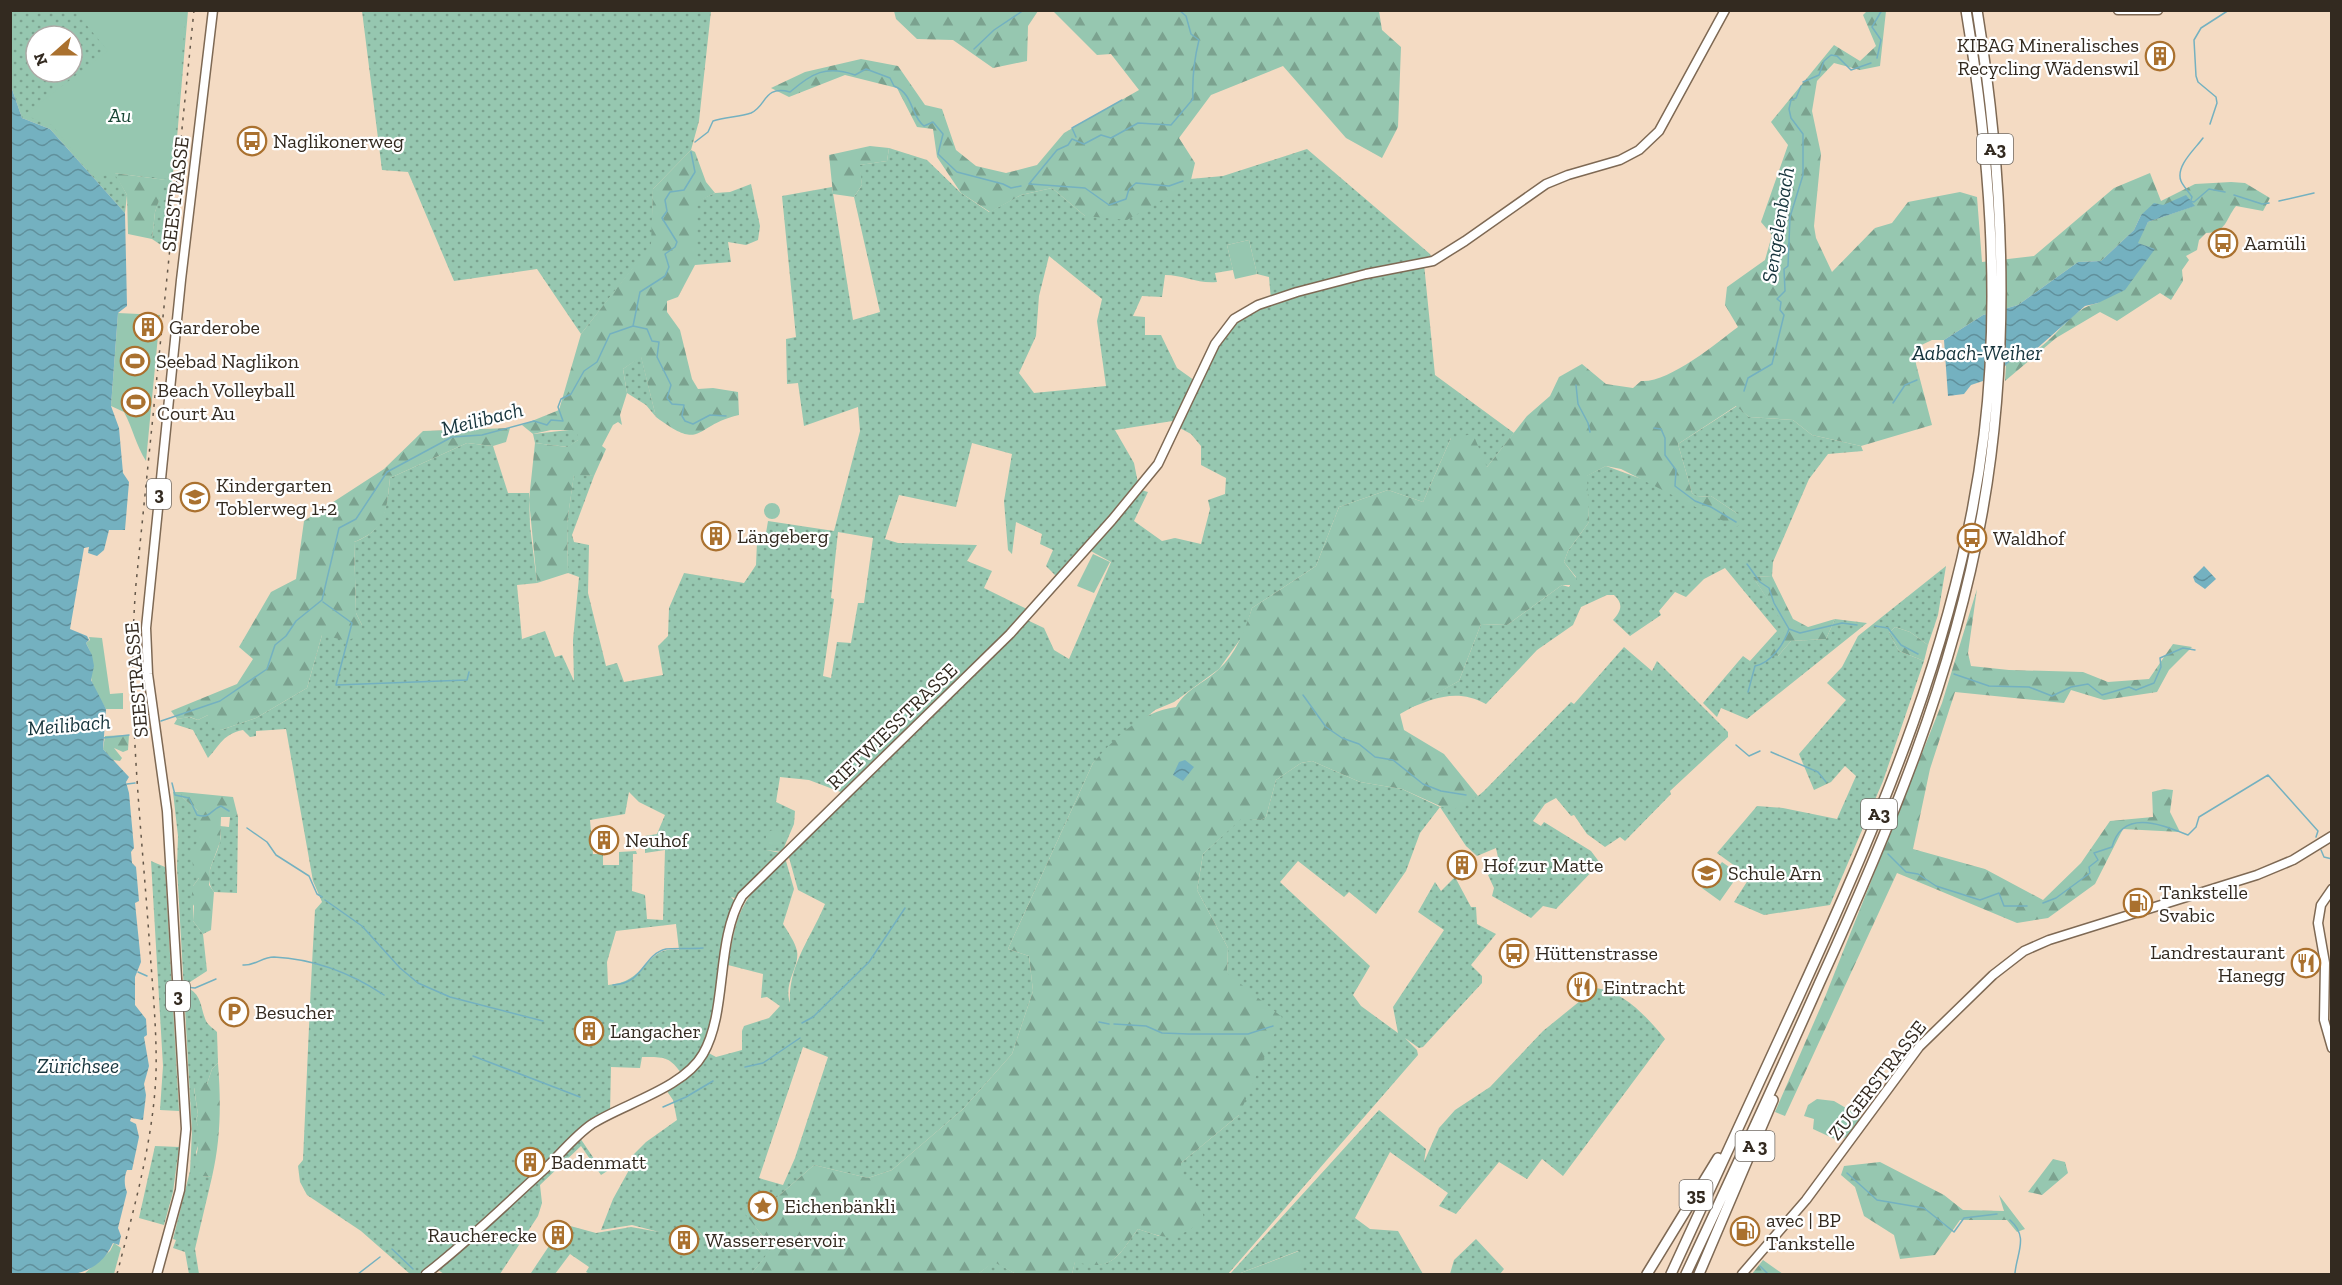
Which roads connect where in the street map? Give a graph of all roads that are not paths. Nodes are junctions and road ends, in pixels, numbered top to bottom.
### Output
1 (213, 10) edge
2 (1725, 10) edge
3 (1966, 10) edge
4 (1977, 10) edge
5 (2118, 10) edge
6 (2158, 10) edge
7 (1997, 289) junction
8 (1991, 409) junction
9 (2331, 836) edge
10 (2331, 889) edge
11 (1805, 1016) junction
12 (2331, 1048) edge
13 (1744, 1115) junction
14 (157, 1275) edge
15 (426, 1275) edge
16 (1647, 1275) edge
17 (1671, 1275) edge
18 (1686, 1275) edge
19 (1699, 1275) edge
20 (1742, 1275) edge

1 - 14 main road, SEESTRASSE / 3
2 - 15 main road, RIETWIESSTRASSE
3 - 7 highway, A3
4 - 7 highway, A3
5 - 6 main road
7 - 8 highway, A3
8 - 11 highway, A3
8 - 13 highway, A3
9 - 20 main road, ZUGERSTRASSE
10 - 12 main road
11 - 18 highway, A3
11 - 19 highway, A 3
13 - 16 highway, 35
13 - 17 highway, A3

